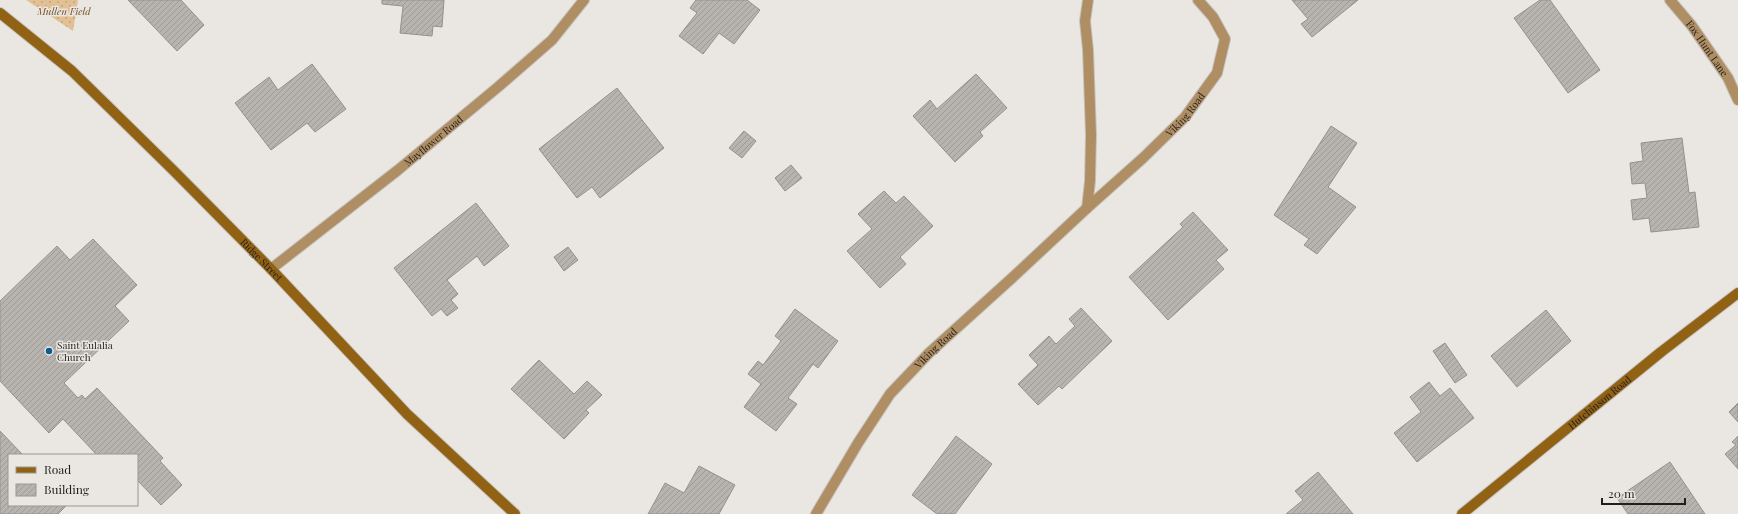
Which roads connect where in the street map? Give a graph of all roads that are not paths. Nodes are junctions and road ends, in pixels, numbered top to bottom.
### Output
1 (1088, 0) edge
2 (1198, 0) edge
3 (1670, 0) edge
4 (581, 1) edge
5 (0, 13) edge
6 (1738, 100) edge
7 (1087, 208) junction
8 (271, 269) junction
9 (1738, 293) edge
10 (515, 514) edge
11 (816, 514) edge
12 (1462, 514) edge

1 - 7 street
2 - 7 street, Viking Road
3 - 6 street, Fox Hunt Lane
4 - 8 street, Mayflower Road
5 - 8 main road, Ridge Street
7 - 11 street, Viking Road
8 - 10 main road, Ridge Street
9 - 12 main road, Hutchinson Road

